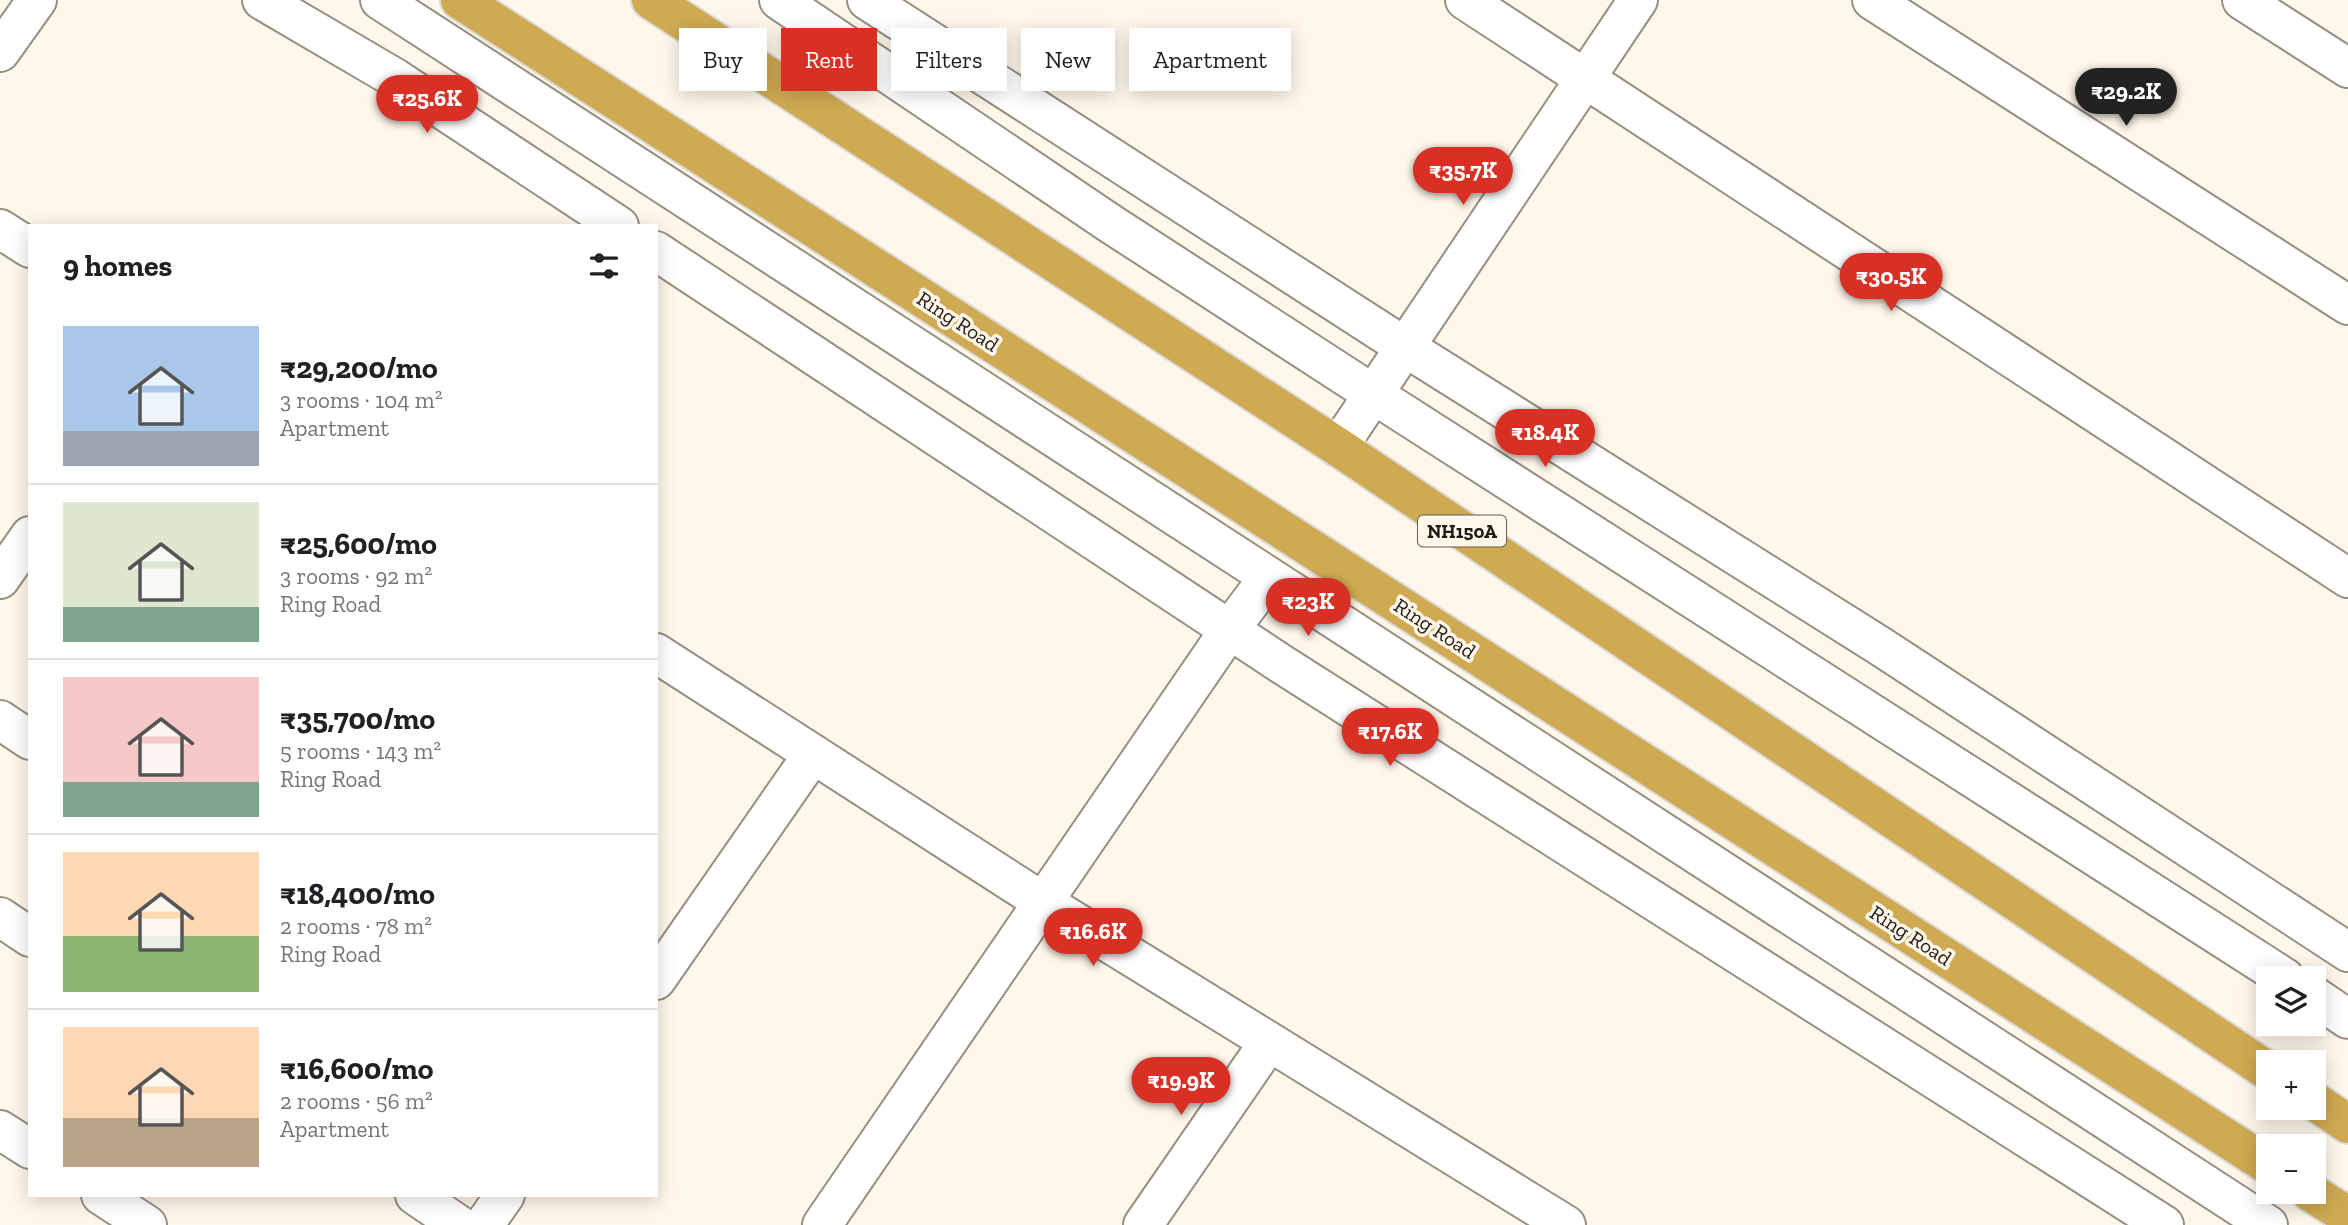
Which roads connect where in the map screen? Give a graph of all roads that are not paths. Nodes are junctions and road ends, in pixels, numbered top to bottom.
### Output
1 (37, 0) edge
2 (262, 0) edge
3 (380, 0) edge
4 (460, 0) edge
5 (651, 0) edge
6 (779, 0) edge
7 (867, 0) edge
8 (1465, 0) edge
9 (1638, 0) edge
10 (1872, 0) edge
11 (2242, 0) edge
12 (0, 52) edge
13 (2348, 68) edge
14 (1585, 77) junction
15 (616, 224) edge
16 (0, 229) edge
17 (28, 247) edge
18 (658, 252) edge
19 (2348, 305) edge
20 (1405, 347) junction
21 (1373, 394) junction
22 (1338, 447) junction
23 (28, 539) edge
24 (1269, 577) junction
25 (2348, 578) edge
26 (0, 579) edge
27 (1230, 629) junction
28 (658, 654) edge
29 (0, 720) edge
30 (28, 739) edge
31 (813, 754) junction
32 (1043, 902) junction
33 (0, 918) edge
34 (28, 936) edge
35 (668, 937) edge
36 (2348, 952) edge
37 (2267, 966) edge
38 (658, 972) edge
39 (2326, 1004) edge
40 (2348, 1019) edge
41 (1269, 1042) junction
42 (2256, 1063) edge
43 (2326, 1109) edge
44 (2348, 1124) edge
45 (0, 1130) edge
46 (28, 1148) edge
47 (2256, 1157) edge
48 (104, 1197) edge
49 (418, 1197) edge
50 (504, 1197) edge
51 (2326, 1202) edge
52 (2348, 1216) edge
53 (146, 1225) edge
54 (459, 1225) edge
55 (484, 1225) edge
56 (822, 1225) edge
57 (1143, 1225) edge
58 (1566, 1225) edge
59 (2164, 1225) edge
60 (2268, 1225) edge

1 - 12 street
2 - 15 street
3 - 24 street
4 - 47 highway, Ring Road
5 - 22 highway, NH150A
6 - 21 street
7 - 20 street
8 - 14 street
9 - 14 street
10 - 19 street
11 - 13 street
14 - 20 street
14 - 25 street
16 - 17 street
18 - 27 street
20 - 21 street
20 - 36 street
21 - 22 street
21 - 37 street
22 - 42 highway, NH150A
23 - 26 street
24 - 27 street
24 - 60 street
27 - 32 street
27 - 59 street
28 - 31 street
29 - 30 street
31 - 32 street
31 - 35 street
32 - 41 street
32 - 56 street
33 - 34 street
35 - 38 street
39 - 40 street
41 - 57 street
41 - 58 street
43 - 44 highway
45 - 46 street
48 - 53 street
49 - 54 street
50 - 55 street
51 - 52 highway

